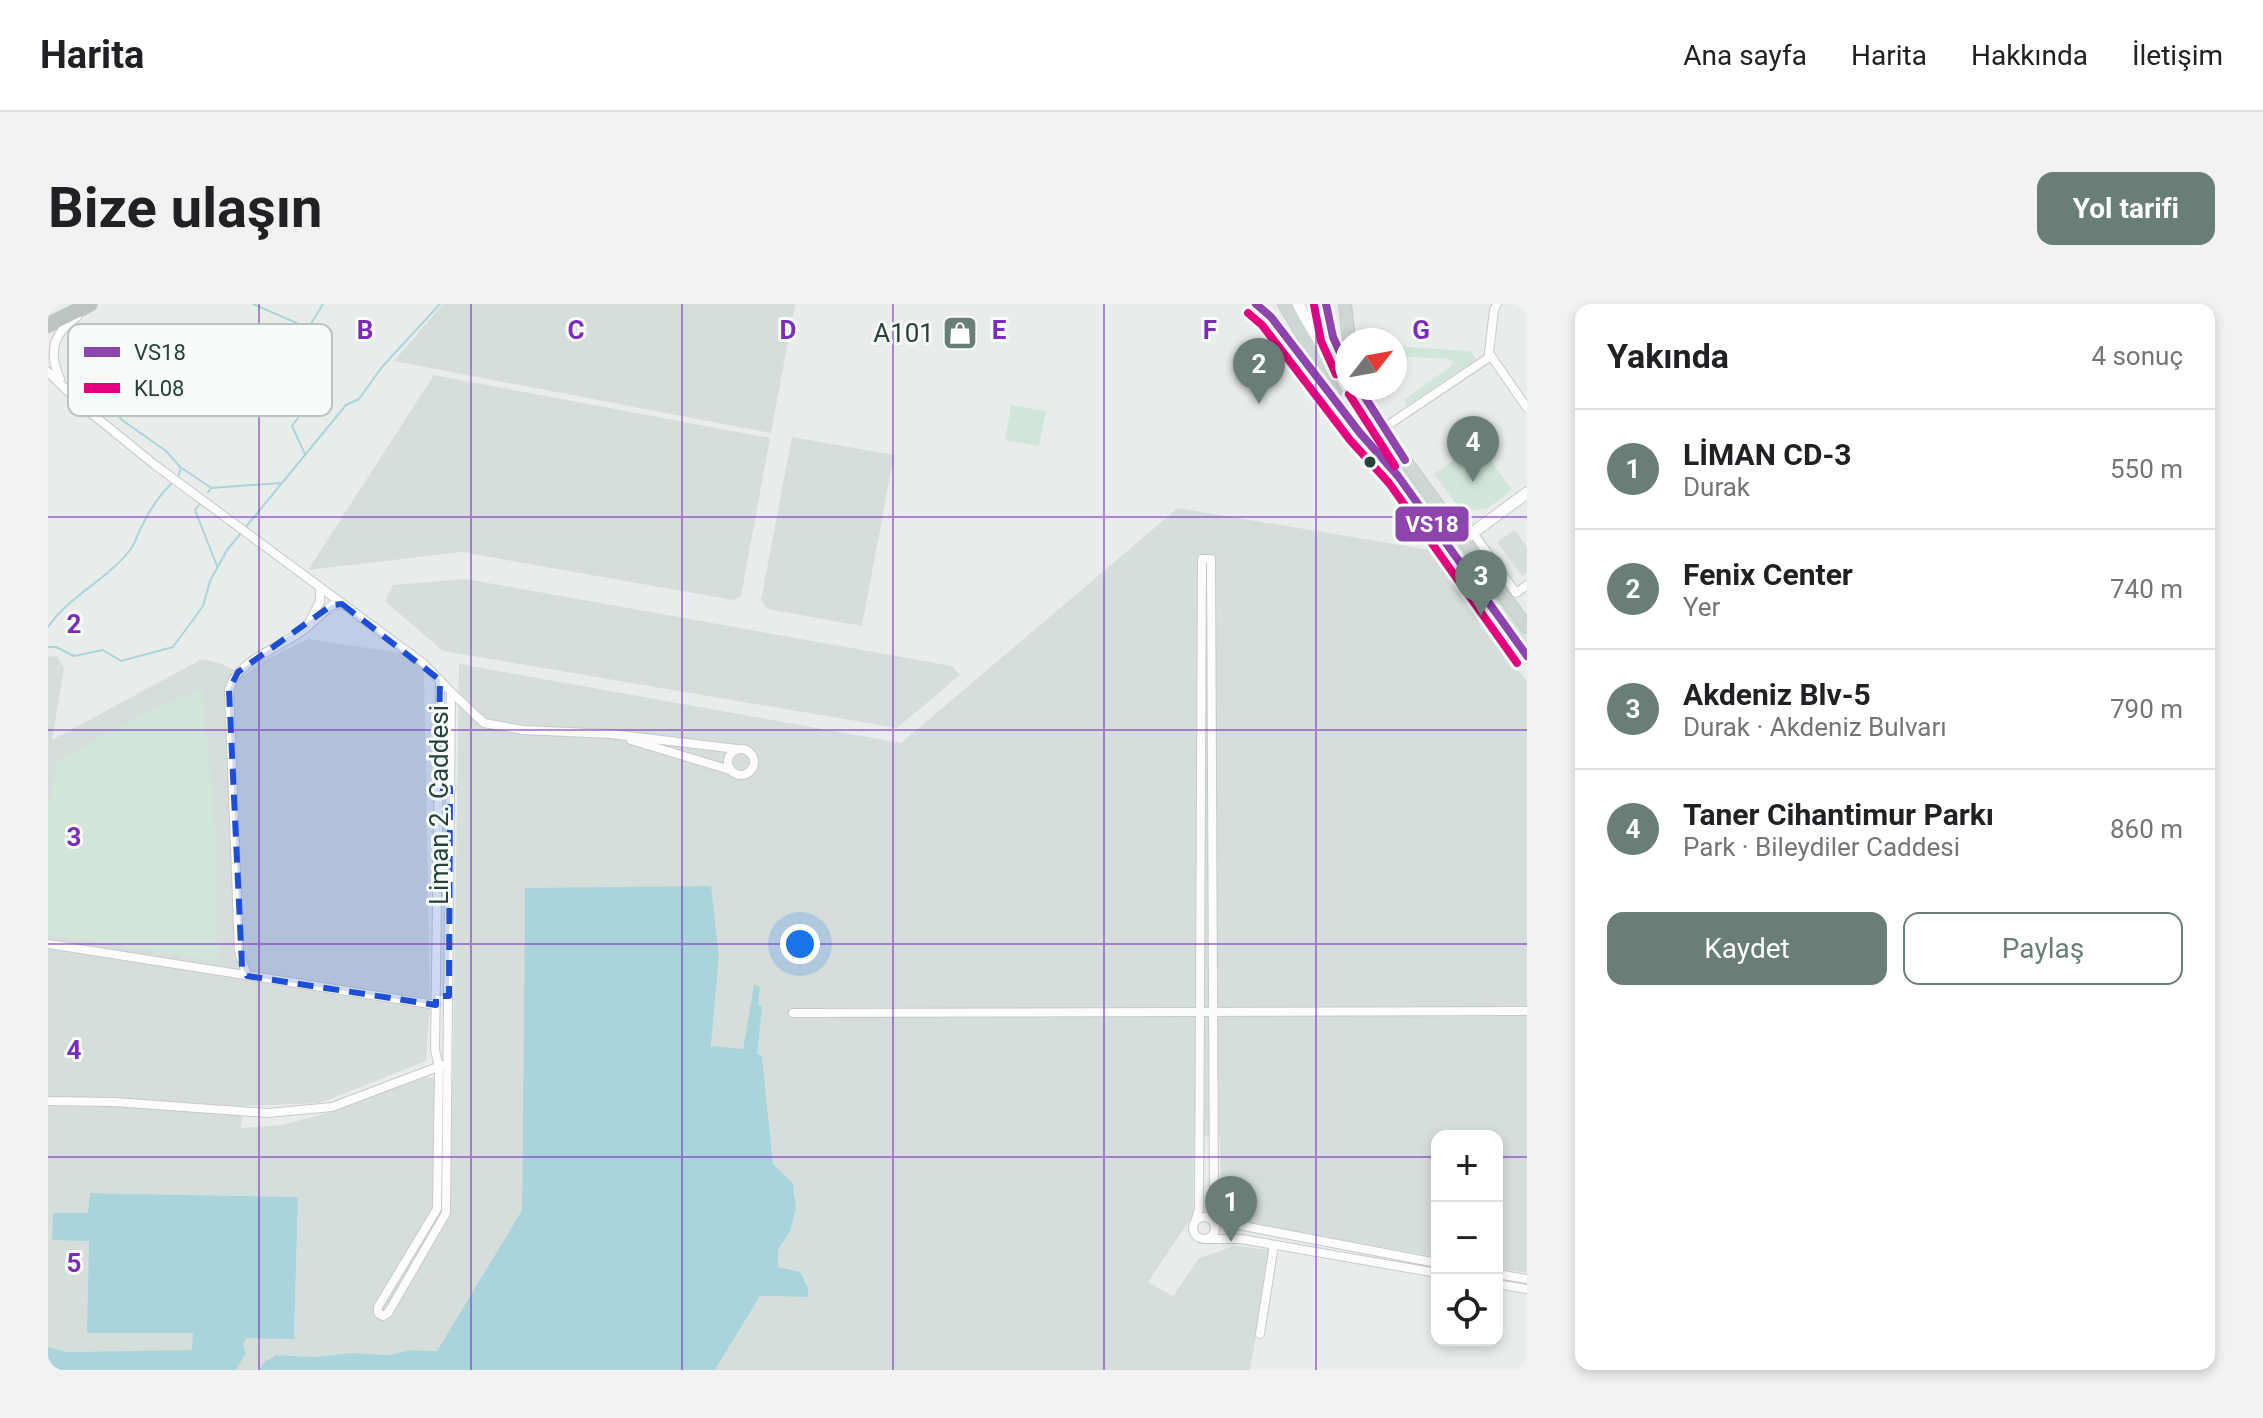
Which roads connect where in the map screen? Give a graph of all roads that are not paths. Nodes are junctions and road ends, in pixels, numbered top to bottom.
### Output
1 (93, 304) edge
2 (1256, 304) edge
3 (1284, 304) edge
4 (1298, 304) edge
5 (1326, 304) edge
6 (1345, 304) edge
7 (1497, 304) edge
8 (48, 325) edge
9 (1348, 328) edge
10 (1335, 346) edge
11 (1491, 356) junction
12 (1335, 369) edge
13 (48, 371) edge
14 (62, 383) junction
15 (1527, 388) edge
16 (68, 390) edge
17 (68, 391) edge
18 (1517, 395) junction
19 (1356, 400) edge
20 (1366, 400) edge
21 (1372, 400) edge
22 (1527, 408) edge
23 (95, 416) edge
24 (1385, 427) junction
25 (1393, 444) junction
26 (1380, 452) junction
27 (1527, 493) edge
28 (1468, 536) junction
29 (1527, 585) edge
30 (320, 587) junction
31 (342, 604) junction
32 (307, 627) junction
33 (1527, 627) edge
34 (1527, 656) edge
35 (440, 680) junction
36 (451, 692) junction
37 (611, 734) junction
38 (737, 749) junction
39 (730, 770) junction
40 (444, 788) junction
41 (48, 944) edge
42 (247, 976) junction
43 (449, 996) junction
44 (436, 1000) junction
45 (1527, 1011) edge
46 (1200, 1012) junction
47 (1214, 1012) junction
48 (793, 1013) dead end
49 (444, 1065) junction
50 (1200, 1094) junction
51 (1213, 1095) junction
52 (48, 1101) edge
53 (1196, 1219) junction
54 (1211, 1220) junction
55 (1206, 1239) junction
56 (1274, 1245) junction
57 (1431, 1262) edge
58 (1431, 1272) edge
59 (1503, 1275) edge
60 (1527, 1279) edge
61 (1503, 1285) edge
62 (1527, 1289) edge
63 (1260, 1334) dead end

1 - 8 highway
1 - 14 street
2 - 26 main road
3 - 26 main road
4 - 12 street
5 - 10 main road
6 - 9 main road
7 - 11 street
11 - 18 street
11 - 24 street
13 - 14 street
13 - 17 street
14 - 16 street
15 - 18 street
18 - 22 street
19 - 25 street
20 - 25 main road
21 - 24 main road
23 - 30 street
24 - 25 main road
25 - 28 main road
26 - 34 main road
27 - 28 street
28 - 29 street
28 - 33 main road
30 - 31 street
30 - 32 street
31 - 32 street
31 - 35 street
32 - 42 street
35 - 36 street, Liman 2. Caddesi
35 - 40 street, Liman 2. Caddesi
36 - 37 street
36 - 40 street, Liman 2. Caddesi
37 - 38 street
37 - 39 street
38 - 39 street
38 - 39 street
40 - 43 street, Liman 2. Caddesi
40 - 44 street, Liman 2. Caddesi
41 - 42 street
42 - 44 street
43 - 44 street
43 - 49 street, Liman 2. Caddesi
44 - 49 street, Liman 2. Caddesi
45 - 47 street
46 - 47 street
46 - 47 street
46 - 48 street
46 - 50 street
47 - 51 street
49 - 49 street, Liman 2. Caddesi
49 - 52 street
50 - 51 street
50 - 53 street
51 - 54 street
53 - 54 street
53 - 55 street
54 - 55 street
54 - 57 street
55 - 56 street
56 - 58 street
56 - 63 street
59 - 60 street
61 - 62 street

